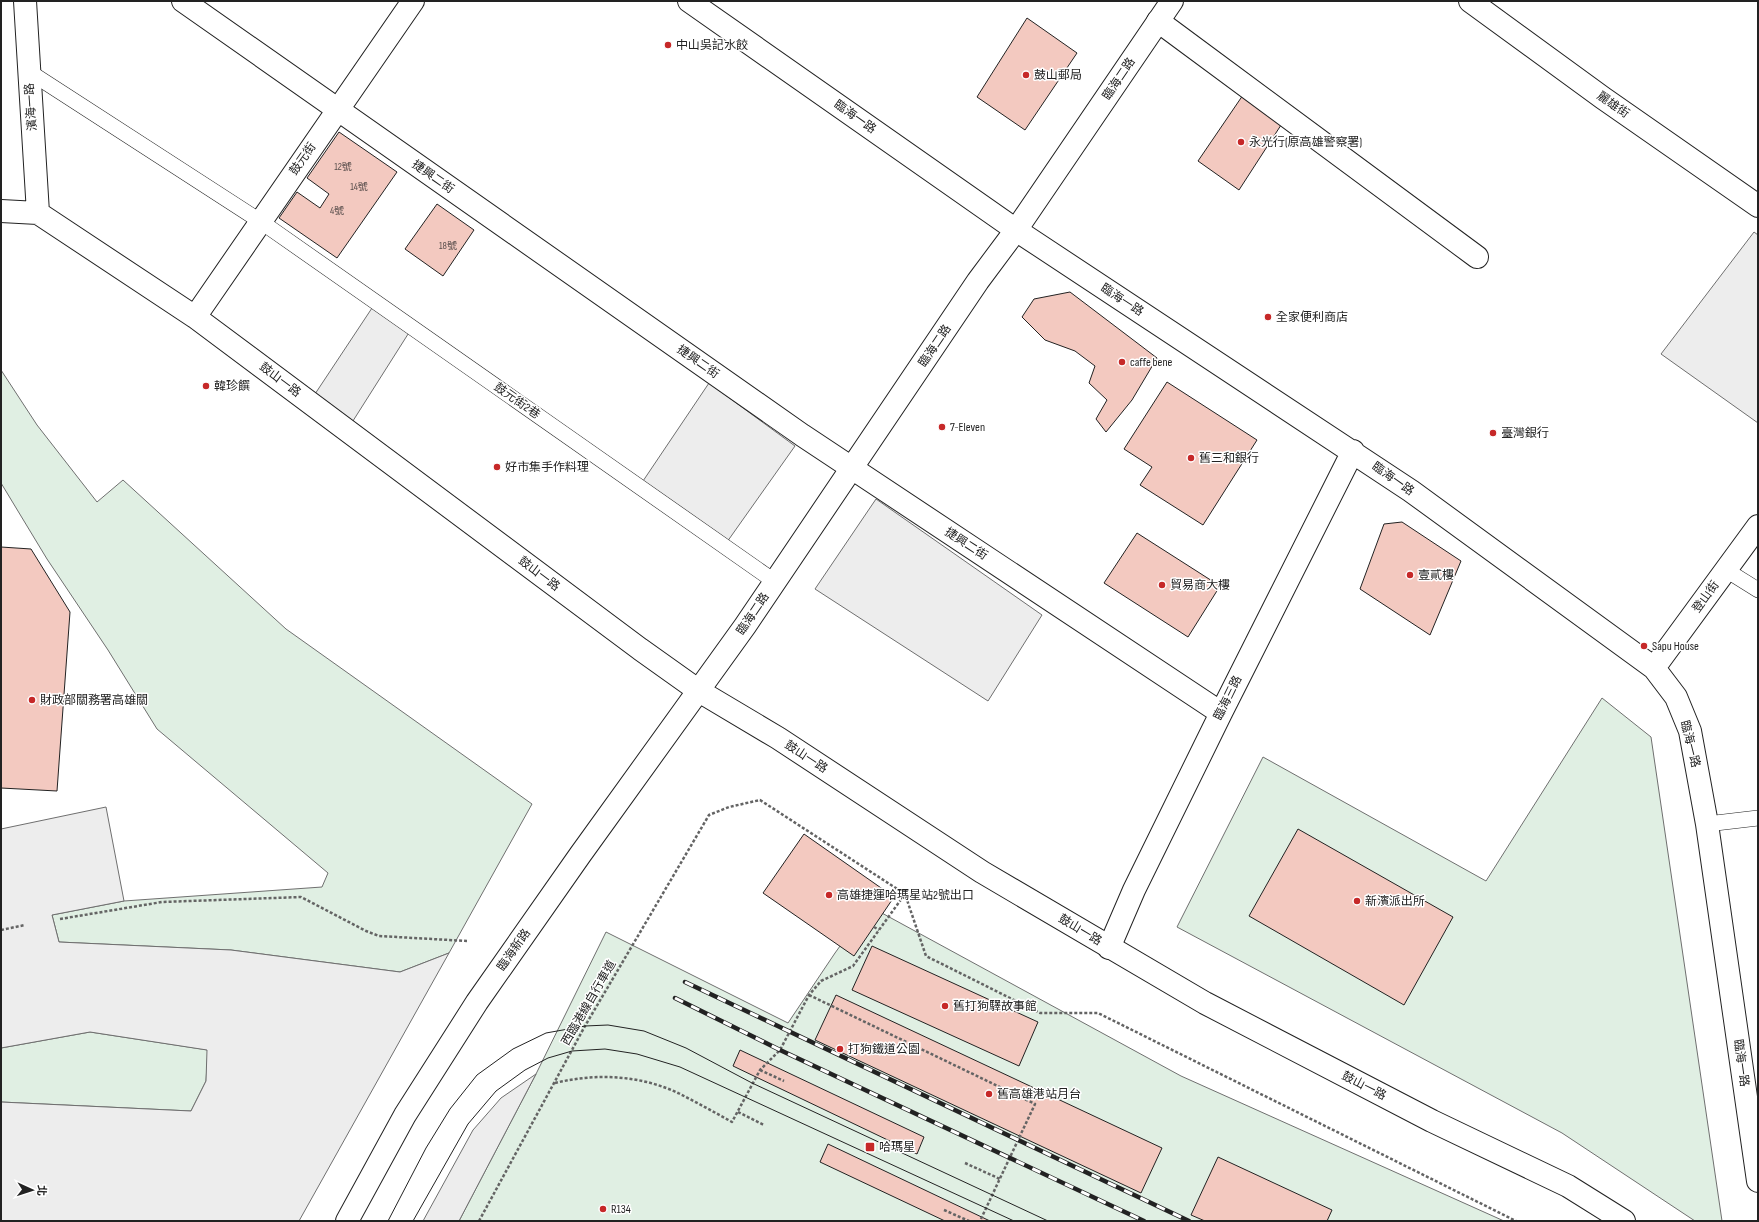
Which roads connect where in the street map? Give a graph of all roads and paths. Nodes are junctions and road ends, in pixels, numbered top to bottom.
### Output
1 (25, 1) edge
2 (183, 1) edge
3 (413, 1) edge
4 (689, 1) edge
5 (1172, 1) edge
6 (1470, 1) edge
7 (1158, 22) junction
8 (28, 71) junction
9 (337, 110) junction
10 (1758, 206) edge
11 (1, 210) edge
12 (38, 213) junction
13 (260, 221) junction
14 (1016, 230) junction
15 (1477, 257) dead end
16 (195, 317) junction
17 (1353, 451) junction
18 (852, 469) junction
19 (1758, 526) edge
20 (1726, 570) junction
21 (774, 581) junction
22 (1758, 590) edge
23 (1654, 668) junction
24 (699, 691) junction
25 (1221, 713) junction
26 (1758, 818) edge
27 (1707, 824) junction
28 (905, 894) junction
29 (60, 919) dead end
30 (25, 925) dead end
31 (874, 927) dead end
32 (1, 930) edge
33 (879, 930) junction
34 (468, 941) dead end
35 (1109, 948) junction
36 (809, 995) junction
37 (760, 1070) junction
38 (784, 1081) dead end
39 (555, 1083) junction
40 (738, 1112) junction
41 (764, 1125) dead end
42 (1756, 1156) edge
43 (965, 1163) dead end
44 (1000, 1179) junction
45 (1758, 1181) edge
46 (944, 1210) dead end
47 (347, 1221) edge
48 (479, 1221) edge
49 (969, 1221) edge
50 (980, 1221) edge
51 (1516, 1221) edge
52 (1624, 1221) edge

1 - 8 street, 濱海一路
2 - 9 street, 捷興二街
3 - 9 street, 鼓元街
4 - 14 street, 臨海一路
5 - 7 street, 臨海二路
6 - 10 street, 麗雄街
7 - 14 street, 臨海二路
7 - 15 street
8 - 12 street, 濱海一路
8 - 13 lane, 鼓元街2巷
9 - 13 street, 鼓元街
9 - 18 street, 捷興二街
11 - 12 street
12 - 16 street, 鼓山一路
13 - 16 street, 鼓元街
13 - 21 lane, 鼓元街2巷
14 - 17 street, 臨海一路
14 - 18 street, 臨海二路
16 - 24 street, 鼓山一路
17 - 23 street, 臨海一路
17 - 25 street, 臨海三路
18 - 21 street, 臨海二路
18 - 25 street, 捷興二街
19 - 20 street, 登山街
20 - 22 lane
20 - 23 street, 登山街
21 - 24 street, 臨海二路
23 - 27 street, 臨海一路
24 - 35 street, 鼓山一路
24 - 47 street, 臨海新路
25 - 35 street, 臨海三路
26 - 27 lane
27 - 42 street, 臨海一路
28 - 33 path
28 - 39 path, 西臨港線自行車道
28 - 51 path
29 - 34 path
30 - 32 path
31 - 33 path
33 - 36 path
35 - 52 street, 鼓山一路
36 - 37 path
36 - 44 path
37 - 38 path
37 - 40 path
39 - 40 path
39 - 48 path, 西臨港線自行車道
40 - 41 path
42 - 45 street, 臨海一路
43 - 44 path
44 - 50 path
46 - 49 path

